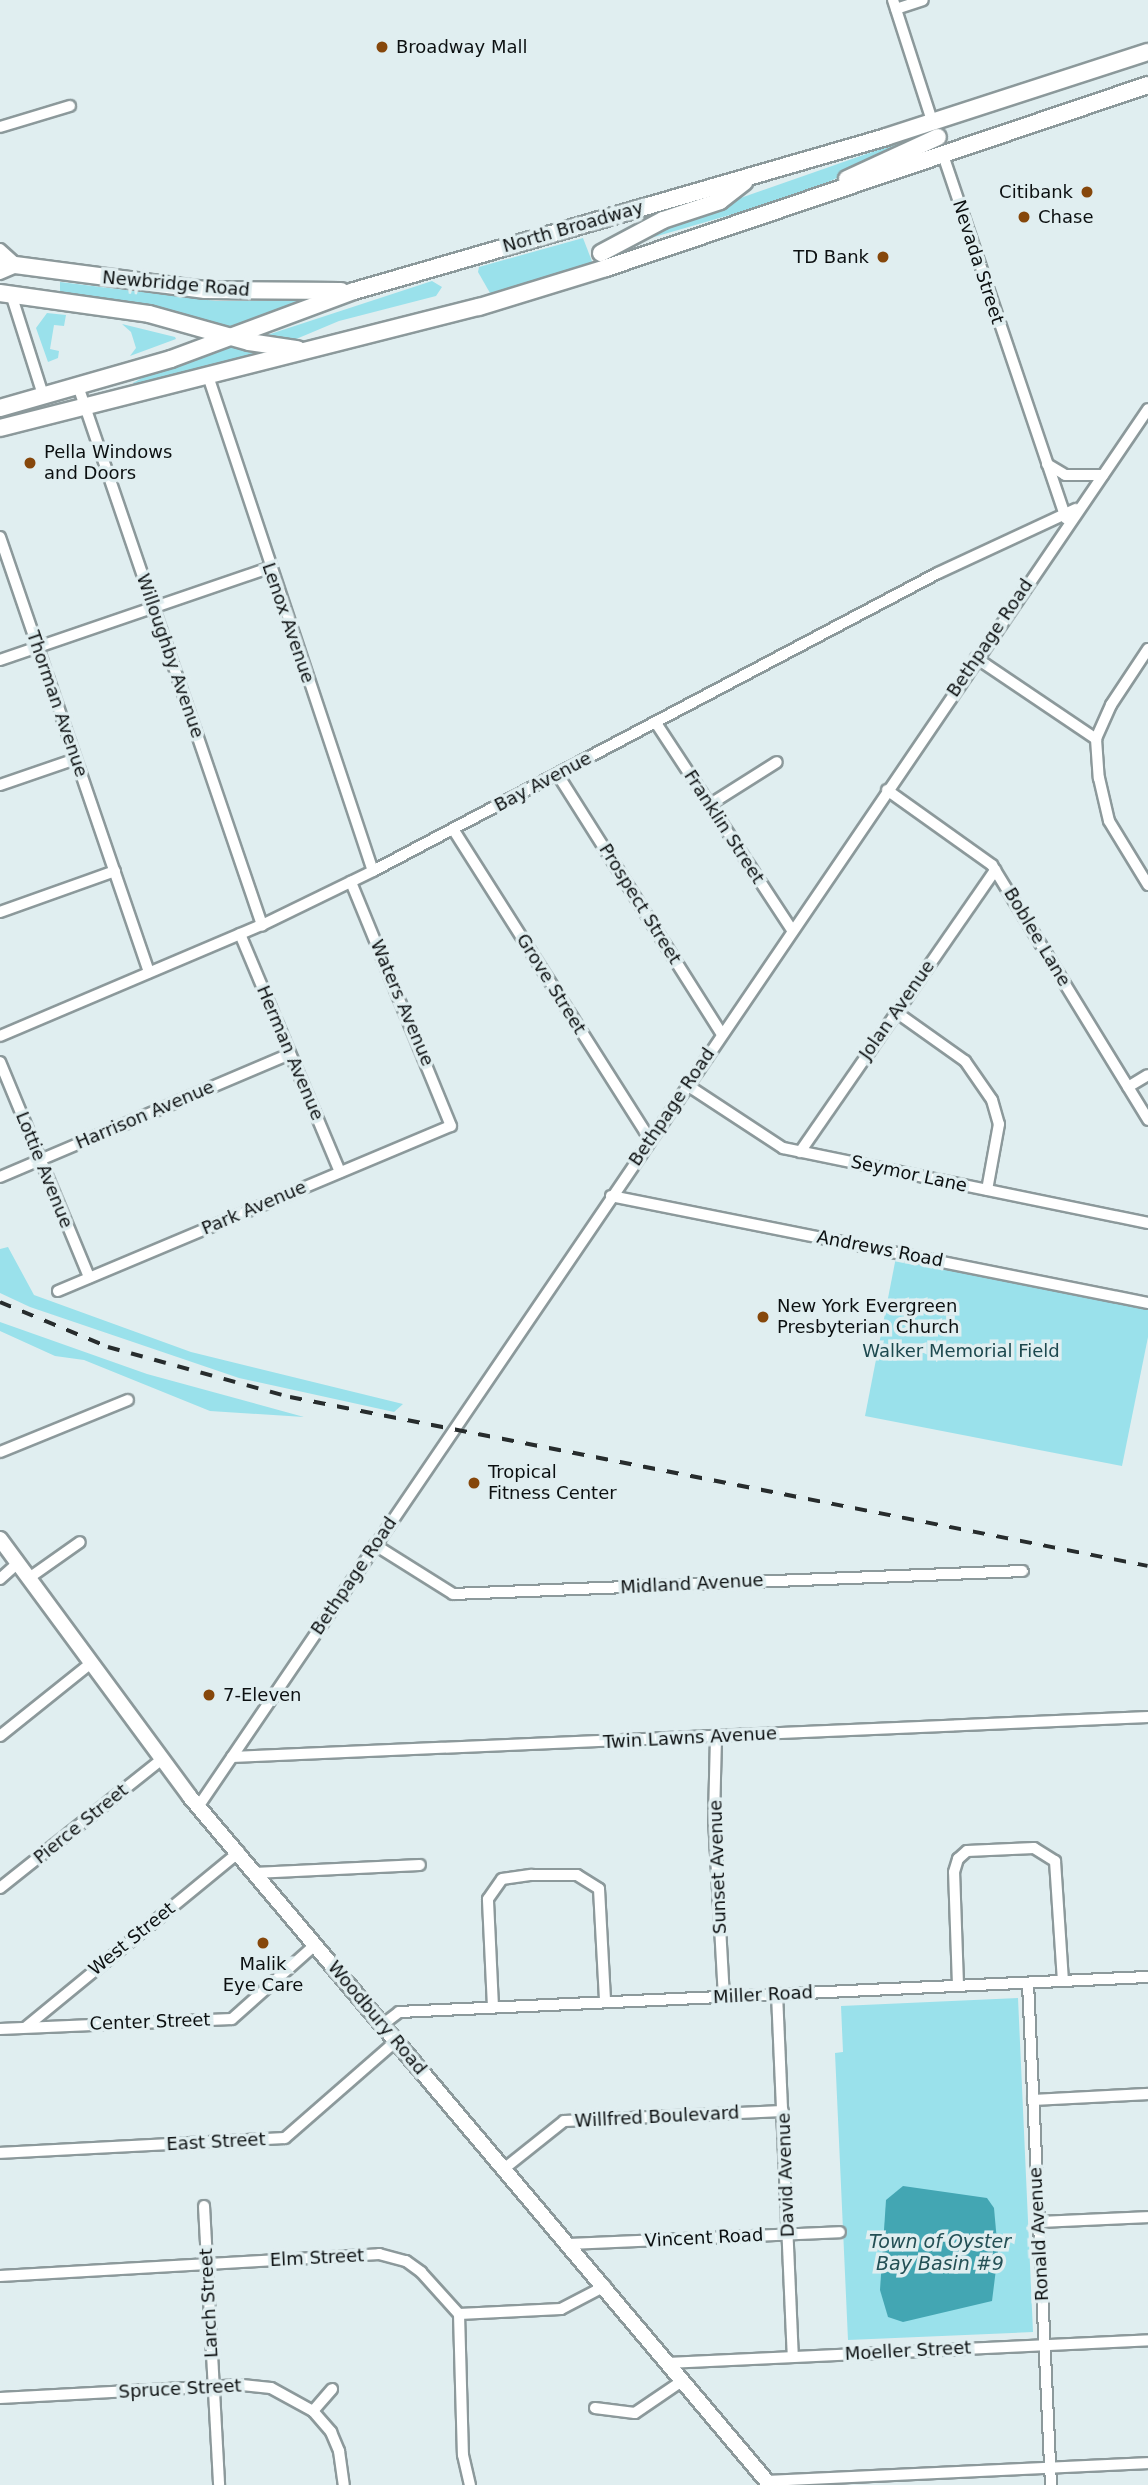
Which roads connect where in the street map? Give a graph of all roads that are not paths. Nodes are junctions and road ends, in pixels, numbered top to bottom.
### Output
1 (923, 0) edge
2 (894, 5) edge
3 (1148, 52) edge
4 (1148, 85) edge
5 (70, 106) dead end
6 (932, 120) junction
7 (0, 127) edge
8 (937, 137) junction
9 (943, 155) junction
10 (751, 176) junction
11 (802, 203) junction
12 (0, 249) edge
13 (601, 253) dead end
14 (0, 263) edge
15 (19, 266) junction
16 (0, 274) edge
17 (354, 291) junction
18 (6, 293) edge
19 (228, 336) junction
20 (303, 349) junction
21 (207, 373) junction
22 (78, 386) junction
23 (43, 396) junction
24 (85, 405) junction
25 (0, 408) edge
26 (1148, 409) edge
27 (0, 428) edge
28 (1047, 464) junction
29 (1103, 475) junction
30 (1066, 518) junction
31 (0, 537) edge
32 (269, 568) junction
33 (154, 608) junction
34 (38, 647) junction
35 (1148, 649) edge
36 (976, 658) junction
37 (0, 660) edge
38 (656, 723) junction
39 (1096, 739) junction
40 (76, 759) junction
41 (777, 762) dead end
42 (558, 775) junction
43 (0, 785) edge
44 (887, 790) junction
45 (709, 805) junction
46 (453, 829) junction
47 (995, 870) junction
48 (115, 871) junction
49 (373, 871) junction
50 (351, 882) junction
51 (1148, 884) edge
52 (0, 912) edge
53 (262, 925) junction
54 (792, 930) junction
55 (240, 934) junction
56 (149, 972) junction
57 (896, 1012) junction
58 (722, 1034) junction
59 (0, 1036) edge
60 (290, 1054) junction
61 (0, 1062) edge
62 (1148, 1075) edge
63 (687, 1085) junction
64 (1128, 1087) junction
65 (1148, 1120) edge
66 (451, 1126) joint
67 (650, 1140) junction
68 (800, 1152) junction
69 (40, 1160) junction
70 (340, 1172) junction
71 (0, 1177) edge
72 (987, 1190) junction
73 (611, 1196) junction
74 (1148, 1223) edge
75 (89, 1277) junction
76 (58, 1291) dead end
77 (1148, 1303) edge
78 (128, 1400) dead end
79 (0, 1451) edge
80 (0, 1539) edge
81 (80, 1542) dead end
82 (375, 1545) junction
83 (18, 1563) junction
84 (1023, 1572) dead end
85 (29, 1578) junction
86 (0, 1579) edge
87 (91, 1663) junction
88 (1148, 1717) edge
89 (0, 1736) edge
90 (716, 1737) junction
91 (232, 1757) junction
92 (162, 1759) junction
93 (198, 1807) junction
94 (239, 1852) junction
95 (420, 1866) dead end
96 (254, 1873) junction
97 (0, 1888) edge
98 (315, 1945) junction
99 (1148, 1977) edge
100 (1063, 1981) junction
101 (1028, 1983) junction
102 (958, 1985) junction
103 (778, 1994) junction
104 (724, 1996) junction
105 (605, 2001) junction
106 (494, 2007) junction
107 (382, 2025) junction
108 (26, 2027) junction
109 (0, 2029) edge
110 (396, 2040) junction
111 (1148, 2094) edge
112 (1033, 2100) junction
113 (783, 2111) junction
114 (0, 2153) edge
115 (505, 2168) junction
116 (204, 2206) dead end
117 (1148, 2217) edge
118 (1039, 2222) junction
119 (840, 2232) dead end
120 (788, 2234) junction
121 (568, 2244) junction
122 (207, 2264) junction
123 (0, 2276) edge
124 (605, 2286) junction
125 (458, 2314) junction
126 (1148, 2340) edge
127 (1045, 2345) junction
128 (793, 2357) junction
129 (667, 2363) junction
130 (682, 2381) junction
131 (214, 2387) junction
132 (332, 2389) dead end
133 (0, 2399) edge
134 (595, 2408) dead end
135 (313, 2411) junction
136 (1148, 2463) edge
137 (1050, 2468) junction
138 (768, 2483) edge
139 (219, 2485) edge
140 (344, 2485) edge
141 (470, 2485) edge
142 (1051, 2485) edge

1 - 2 street
2 - 6 street, Nevada Street
3 - 6 main road, North Broadway
4 - 9 main road
5 - 7 street
6 - 8 street, Nevada Street
6 - 10 main road, North Broadway
8 - 9 street, Nevada Street
8 - 11 main road
9 - 11 main road
9 - 28 street, Nevada Street
10 - 13 main road
10 - 17 main road, North Broadway
11 - 20 main road
12 - 15 street
14 - 15 main road, Newbridge Road
15 - 16 street
15 - 17 main road, Newbridge Road
17 - 19 main road, North Broadway
18 - 19 main road, Newbridge Road
18 - 23 street
19 - 20 main road, Newbridge Road
19 - 22 main road, North Broadway
20 - 21 main road
21 - 24 main road
21 - 32 street, Lenox Avenue
22 - 23 main road, North Broadway
22 - 24 street, Willoughby Avenue
23 - 25 main road, North Broadway
24 - 27 main road
24 - 33 street, Willoughby Avenue
26 - 29 street
28 - 29 street
28 - 30 street, Nevada Street
29 - 30 street, Bay Avenue
30 - 36 street, Bethpage Road
30 - 38 street, Bay Avenue
31 - 34 street, Thorman Avenue
32 - 33 street
32 - 49 street, Lenox Avenue
33 - 34 street
33 - 53 street, Willoughby Avenue
34 - 37 street
34 - 40 street, Thorman Avenue
35 - 39 street
36 - 39 street
36 - 44 street, Bethpage Road
38 - 42 street, Bay Avenue
38 - 45 street, Franklin Street
39 - 51 street
40 - 43 street
40 - 48 street, Thorman Avenue
41 - 45 street
42 - 46 street, Bay Avenue
42 - 58 street, Prospect Street
44 - 47 street, Boblee Lane
44 - 54 street, Bethpage Road
45 - 54 street, Franklin Street
46 - 49 street, Bay Avenue
46 - 67 street, Grove Street
47 - 57 street, Jolan Avenue
47 - 64 street, Boblee Lane
48 - 52 street
48 - 56 street, Thorman Avenue
49 - 50 street, Bay Avenue
50 - 53 street, Bay Avenue
50 - 66 street, Waters Avenue
53 - 55 street, Bay Avenue
54 - 58 street, Bethpage Road
55 - 56 street, Bay Avenue
55 - 60 street, Herman Avenue
56 - 59 street, Bay Avenue
57 - 68 street, Jolan Avenue
57 - 72 street
58 - 63 street, Bethpage Road
60 - 69 street, Harrison Avenue
60 - 70 street, Herman Avenue
61 - 69 street, Lottie Avenue
62 - 64 street
63 - 67 street, Bethpage Road
63 - 68 street, Seymor Lane
64 - 65 street, Boblee Lane
66 - 70 street, Park Avenue
67 - 73 street, Bethpage Road
68 - 72 street, Seymor Lane
69 - 71 street, Harrison Avenue
69 - 75 street, Lottie Avenue
70 - 75 street, Park Avenue
72 - 74 street, Seymor Lane
73 - 77 street, Andrews Road
73 - 82 street, Bethpage Road
75 - 76 street, Park Avenue
78 - 79 street
80 - 83 main road, Woodbury Road
81 - 85 street
82 - 84 street, Midland Avenue
82 - 91 street, Bethpage Road
83 - 85 main road, Woodbury Road
83 - 86 street
85 - 87 main road, Woodbury Road
87 - 89 street
87 - 92 main road, Woodbury Road
88 - 90 street, Twin Lawns Avenue
90 - 91 street, Twin Lawns Avenue
90 - 104 street, Sunset Avenue
91 - 93 street, Bethpage Road
92 - 93 main road, Woodbury Road
92 - 97 street, Pierce Street
93 - 94 main road, Woodbury Road
94 - 96 main road, Woodbury Road
94 - 108 street, West Street
95 - 96 street
96 - 98 main road, Woodbury Road
98 - 107 main road, Woodbury Road
98 - 108 street, Center Street
99 - 100 street, Miller Road
100 - 101 street, Miller Road
100 - 102 street
101 - 102 street, Miller Road
101 - 112 street, Ronald Avenue
102 - 103 street, Miller Road
103 - 104 street, Miller Road
103 - 113 street, David Avenue
104 - 105 street, Miller Road
105 - 106 street, Miller Road
105 - 106 street
106 - 107 street, Miller Road
107 - 110 main road, Woodbury Road
108 - 109 street, Center Street
110 - 114 street, East Street
110 - 115 main road, Woodbury Road
111 - 112 street
112 - 118 street, Ronald Avenue
113 - 115 street, Willfred Boulevard
113 - 120 street, David Avenue
115 - 121 main road, Woodbury Road
116 - 122 street, Larch Street
117 - 118 street
118 - 127 street, Ronald Avenue
119 - 120 street, Vincent Road
120 - 121 street, Vincent Road
120 - 128 street, David Avenue
121 - 124 main road, Woodbury Road
122 - 123 street, Elm Street
122 - 125 street, Elm Street
122 - 131 street, Larch Street
124 - 125 street
124 - 129 main road, Woodbury Road
125 - 141 street
126 - 127 street, Moeller Street
127 - 128 street, Moeller Street
127 - 137 street, Ronald Avenue
128 - 129 street, Moeller Street
129 - 130 main road, Woodbury Road
130 - 134 street
130 - 138 main road, Woodbury Road
131 - 133 street, Spruce Street
131 - 135 street, Spruce Street
131 - 139 street, Larch Street
132 - 135 street
135 - 140 street, Spruce Street
136 - 137 street
137 - 138 street
137 - 142 street, Ronald Avenue

